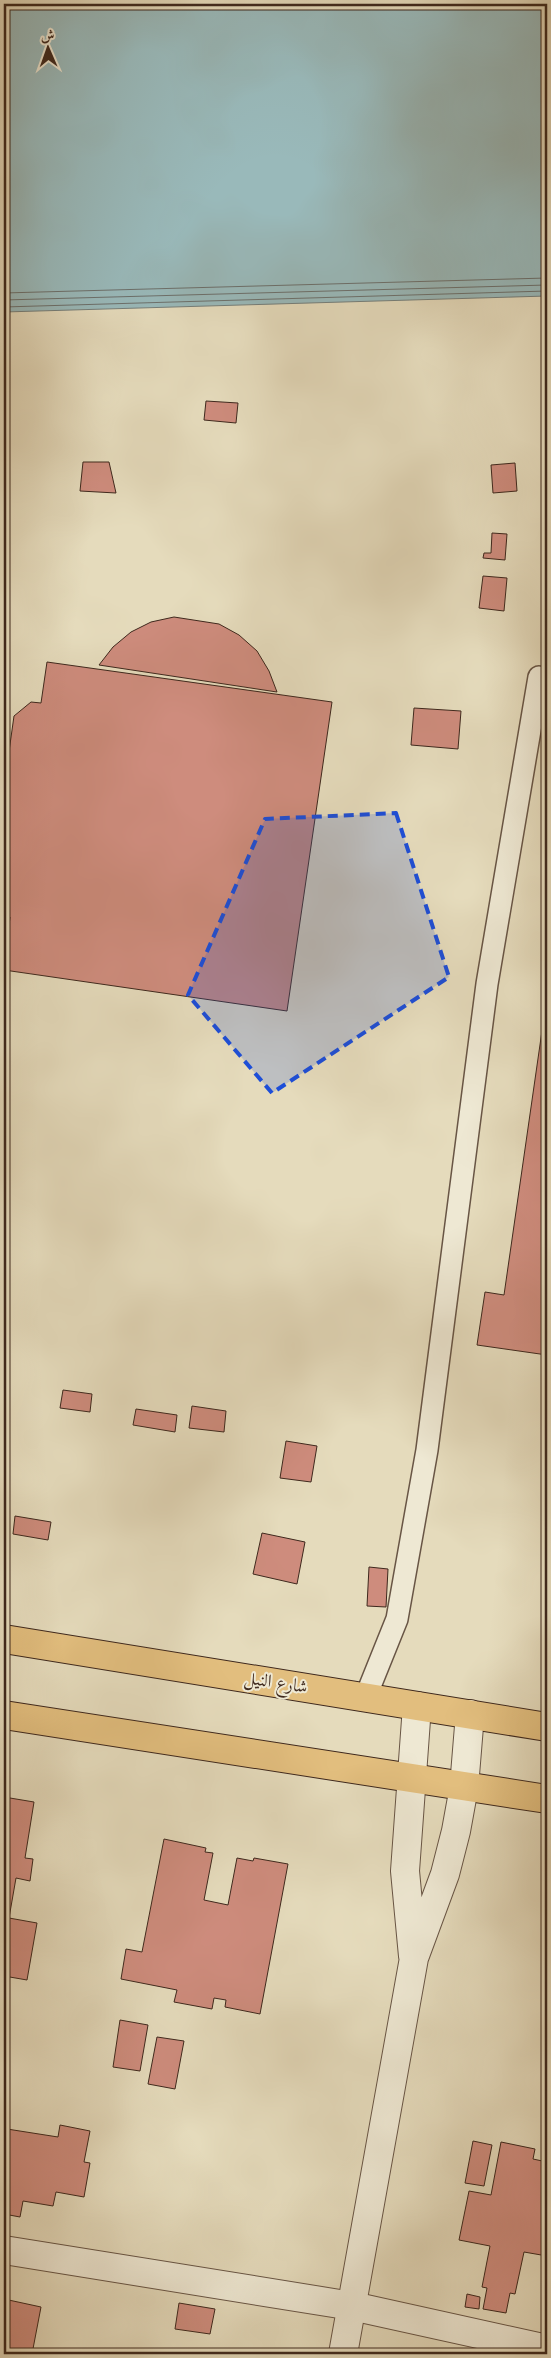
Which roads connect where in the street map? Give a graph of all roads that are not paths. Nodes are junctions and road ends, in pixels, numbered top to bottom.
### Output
1 (539, 677) dead end
2 (4, 1639) edge
3 (366, 1696) junction
4 (417, 1706) junction
5 (470, 1714) junction
6 (4, 1715) edge
7 (547, 1726) edge
8 (410, 1779) junction
9 (464, 1787) junction
10 (547, 1799) edge
11 (414, 1958) junction
12 (4, 2250) edge
13 (352, 2306) junction
14 (547, 2349) edge
15 (343, 2354) edge

1 - 3 lane
2 - 3 main road, شارع النيل
3 - 4 main road, شارع النيل
4 - 5 main road, شارع النيل
4 - 8 street
5 - 7 main road, شارع النيل
5 - 9 street
6 - 8 main road
8 - 9 main road
8 - 11 street
9 - 10 main road
9 - 11 street
11 - 13 street
12 - 13 street
13 - 14 street
13 - 15 street

